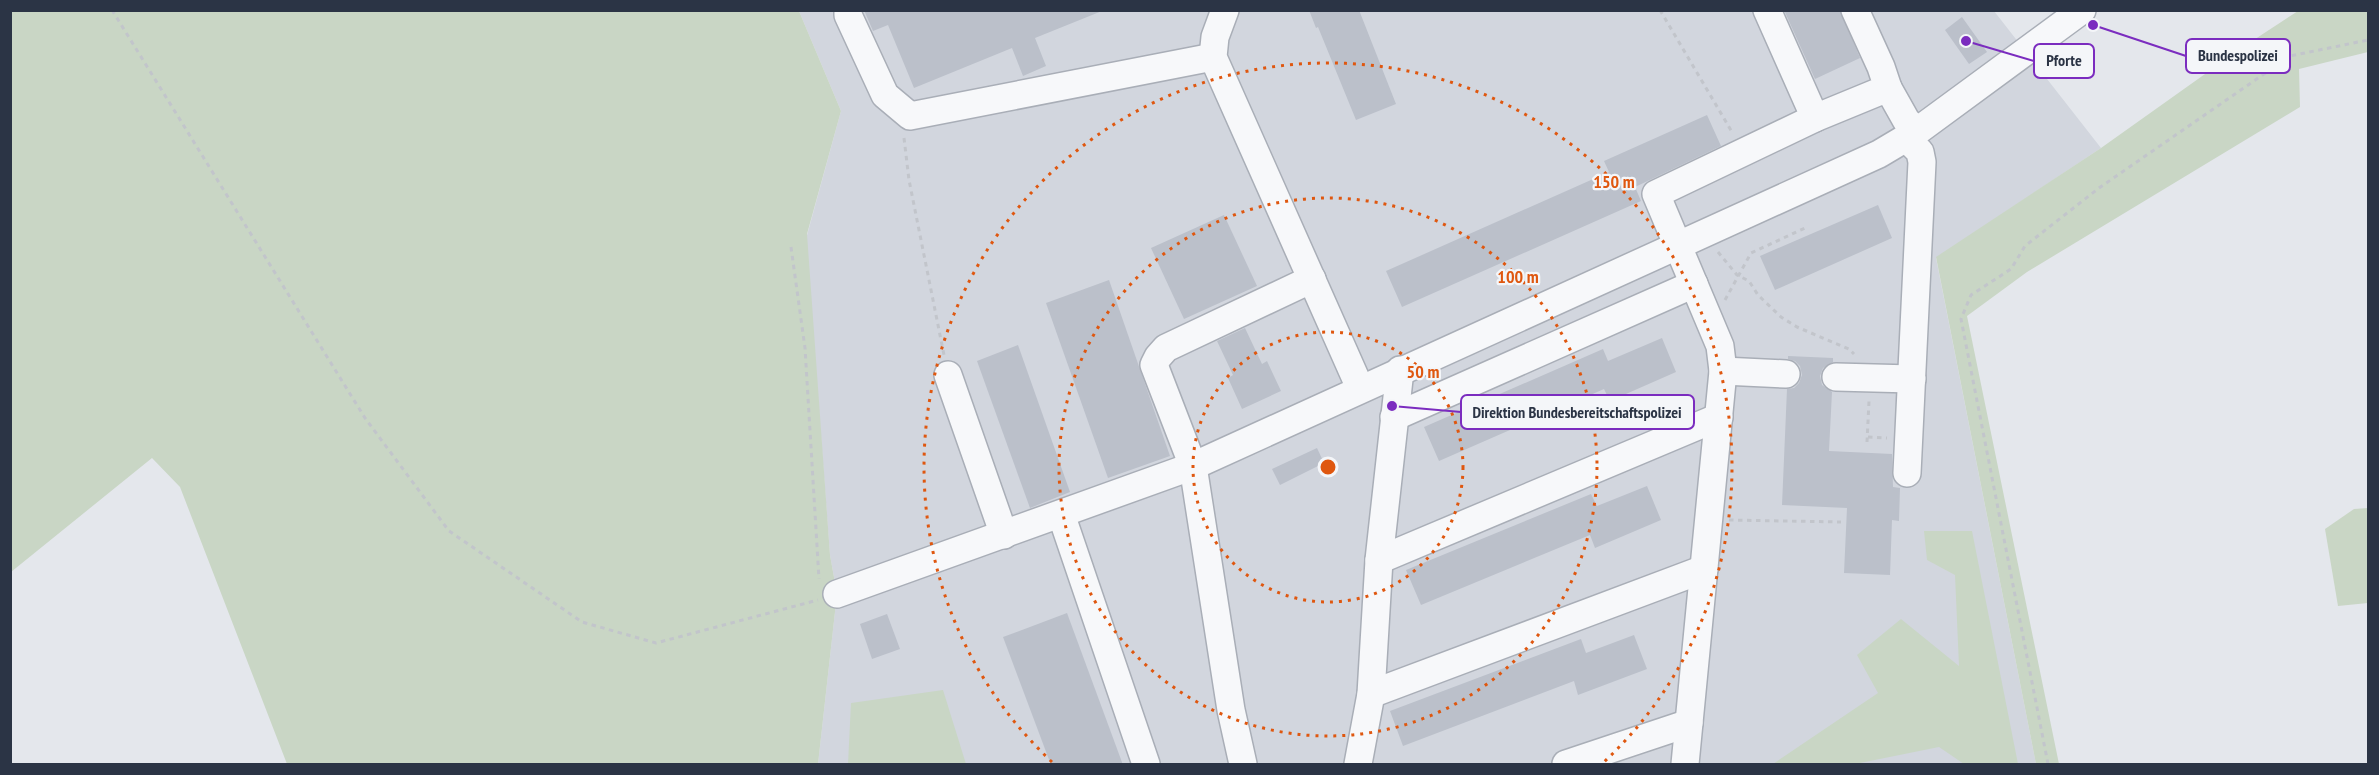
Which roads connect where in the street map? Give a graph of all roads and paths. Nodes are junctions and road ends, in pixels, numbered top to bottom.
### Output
1 (112, 10) edge
2 (848, 10) edge
3 (1225, 10) edge
4 (1660, 10) edge
5 (1767, 10) edge
6 (1855, 10) edge
7 (2082, 10) edge
8 (2368, 40) edge
9 (1213, 57) junction
10 (1888, 88) junction
11 (910, 116) junction
12 (1815, 118) junction
13 (1911, 135) junction
14 (1743, 152) junction
15 (1805, 228) dead end
16 (1691, 241) junction
17 (791, 247) dead end
18 (1738, 276) junction
19 (1312, 279) junction
20 (1694, 284) junction
21 (1706, 312) junction
22 (1400, 370) junction
23 (1723, 371) junction
24 (1786, 374) dead end
25 (948, 375) joint
26 (1836, 376) dead end
27 (1868, 378) junction
28 (1912, 379) junction
29 (1360, 388) junction
30 (1394, 417) junction
31 (1719, 417) junction
32 (1867, 442) dead end
33 (1194, 466) junction
34 (1907, 473) dead end
35 (1061, 514) junction
36 (1709, 520) junction
37 (1841, 522) dead end
38 (1004, 535) junction
39 (1379, 560) junction
40 (1704, 569) junction
41 (829, 597) junction
42 (1371, 694) junction
43 (1689, 723) junction
44 (1146, 765) edge
45 (1243, 765) edge
46 (1358, 765) edge
47 (1566, 765) edge
48 (1684, 765) edge
49 (2048, 765) edge

1 - 41 path
2 - 11 street
3 - 9 street
4 - 14 path
5 - 12 street
6 - 10 street
7 - 13 street
8 - 49 path
9 - 11 street
9 - 19 street
10 - 12 street
10 - 13 street
11 - 25 path
12 - 14 street
13 - 16 street
13 - 28 street
14 - 16 street
15 - 18 path
16 - 18 path
16 - 20 street
16 - 22 street
17 - 41 path
18 - 21 path
18 - 27 path
19 - 29 street
19 - 33 street
20 - 21 street
20 - 30 street
21 - 23 street
22 - 29 street
22 - 30 street
23 - 24 street
23 - 31 street
25 - 38 street
26 - 27 street
27 - 28 street
27 - 32 path
28 - 34 street
29 - 33 street
30 - 39 street
31 - 36 street
31 - 39 street
33 - 35 street
33 - 45 street
35 - 38 street
35 - 44 street
36 - 37 path
36 - 40 street
38 - 41 street
39 - 42 street
40 - 42 street
40 - 43 street
42 - 46 street
43 - 47 street
43 - 48 street

